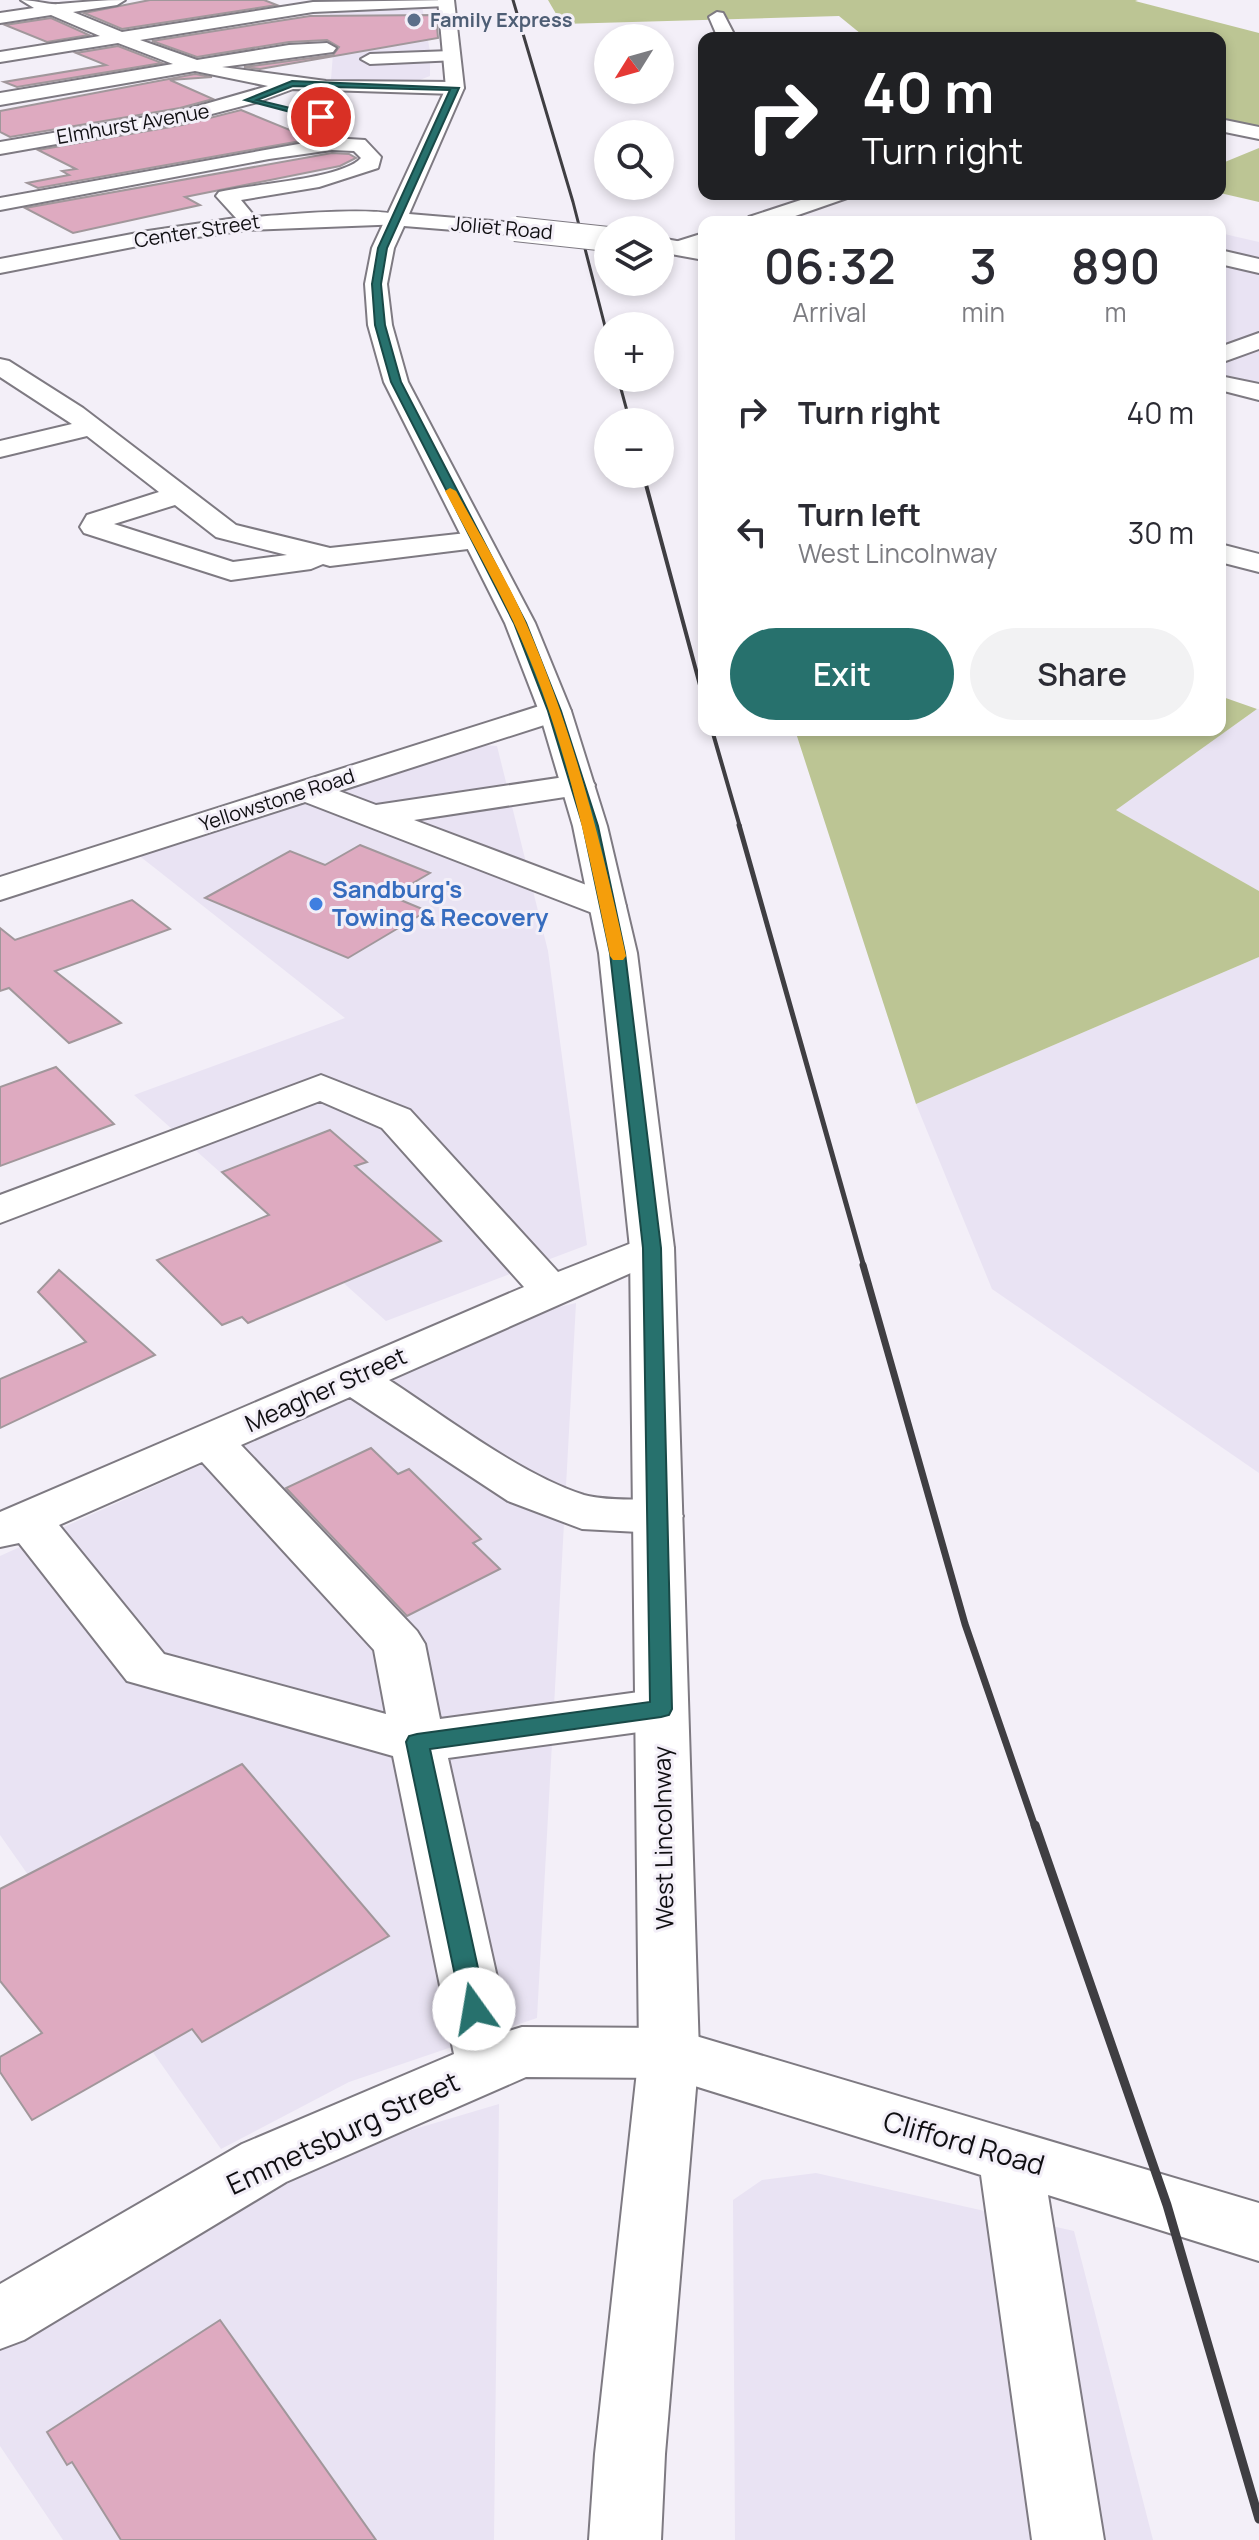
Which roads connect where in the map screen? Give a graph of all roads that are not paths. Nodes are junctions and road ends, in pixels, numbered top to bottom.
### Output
1 (29, 0) edge
2 (117, 0) edge
3 (446, 0) edge
4 (223, 4) dead end
5 (388, 4) junction
6 (53, 9) junction
7 (256, 16) junction
8 (717, 17) dead end
9 (0, 18) edge
10 (392, 25) dead end
11 (724, 32) edge
12 (328, 33) edge
13 (124, 37) junction
14 (451, 56) junction
15 (0, 57) edge
16 (198, 66) junction
17 (292, 83) junction
18 (318, 86) junction
19 (351, 87) junction
20 (455, 88) junction
21 (0, 99) edge
22 (249, 100) junction
23 (287, 108) dead end
24 (1226, 126) edge
25 (1259, 133) edge
26 (0, 148) edge
27 (803, 200) edge
28 (0, 204) edge
29 (770, 216) edge
30 (396, 219) junction
31 (251, 222) junction
32 (475, 226) junction
33 (594, 237) edge
34 (24, 241) dead end
35 (698, 241) edge
36 (674, 246) edge
37 (383, 248) junction
38 (674, 248) edge
39 (698, 252) edge
40 (50, 256) junction
41 (1226, 258) edge
42 (0, 266) edge
43 (1259, 266) edge
44 (1233, 326) dead end
45 (1259, 333) edge
46 (1259, 340) edge
47 (1226, 354) edge
48 (1, 368) edge
49 (1226, 384) edge
50 (1259, 392) edge
51 (91, 427) junction
52 (0, 449) edge
53 (179, 495) junction
54 (476, 540) junction
55 (1226, 555) edge
56 (330, 557) junction
57 (1259, 563) edge
58 (555, 711) junction
59 (578, 785) junction
60 (307, 791) junction
61 (374, 815) junction
62 (0, 889) edge
63 (608, 906) junction
64 (0, 1210) edge
65 (652, 1248) junction
66 (552, 1292) junction
67 (353, 1378) junction
68 (210, 1441) junction
69 (658, 1516) junction
70 (14, 1526) edge
71 (661, 1709) junction
72 (417, 1742) junction
73 (669, 2053) junction
74 (487, 2067) junction
75 (1010, 2159) junction
76 (1259, 2232) edge
77 (0, 2319) edge
78 (625, 2540) edge
79 (1068, 2540) edge

1 - 6 street
2 - 6 street
3 - 5 street
3 - 14 street
4 - 7 street
5 - 10 street
5 - 12 street
6 - 9 street
6 - 13 street
7 - 12 street
7 - 13 street
8 - 11 street
12 - 16 street
12 - 18 street
13 - 15 street
13 - 16 street
14 - 19 street
14 - 20 street
16 - 17 street
16 - 21 street
17 - 18 street, Elmhurst Avenue
17 - 22 street, Elmhurst Avenue
18 - 19 street, Elmhurst Avenue
19 - 20 street, Elmhurst Avenue
20 - 30 street, West Lincolnway
22 - 23 street
22 - 26 street, Elmhurst Avenue
24 - 25 street
27 - 29 street
28 - 31 street
30 - 31 street, Center Street
30 - 32 street, Joliet Road
30 - 37 street, West Lincolnway
31 - 40 street, Center Street
32 - 33 street, Joliet Road, bridge
32 - 37 street
34 - 40 street
35 - 36 street
37 - 54 street, West Lincolnway
38 - 39 street
40 - 42 street, Center Street
41 - 43 street
44 - 45 street
46 - 47 street
48 - 51 street
49 - 50 street
51 - 52 street
51 - 53 street
53 - 56 street
53 - 56 street
54 - 56 street
54 - 58 street, West Lincolnway
55 - 57 street
58 - 59 street, West Lincolnway
58 - 60 street, Yellowstone Road
59 - 61 street
59 - 63 street, West Lincolnway
60 - 61 street
60 - 62 street, Yellowstone Road
61 - 63 street
63 - 65 street, West Lincolnway
64 - 66 street
65 - 66 street, Meagher Street
65 - 69 street, West Lincolnway
66 - 67 street, Meagher Street
67 - 68 street, Meagher Street
67 - 69 street
68 - 70 street, Meagher Street
68 - 72 street
69 - 71 street, West Lincolnway
70 - 72 street
71 - 72 street
71 - 73 street, West Lincolnway
72 - 74 street
73 - 74 street, Emmetsburg Street
73 - 75 street, Clifford Road
73 - 78 street, West Lincolnway
74 - 77 street, Emmetsburg Street
75 - 76 street, Clifford Road
75 - 79 street

